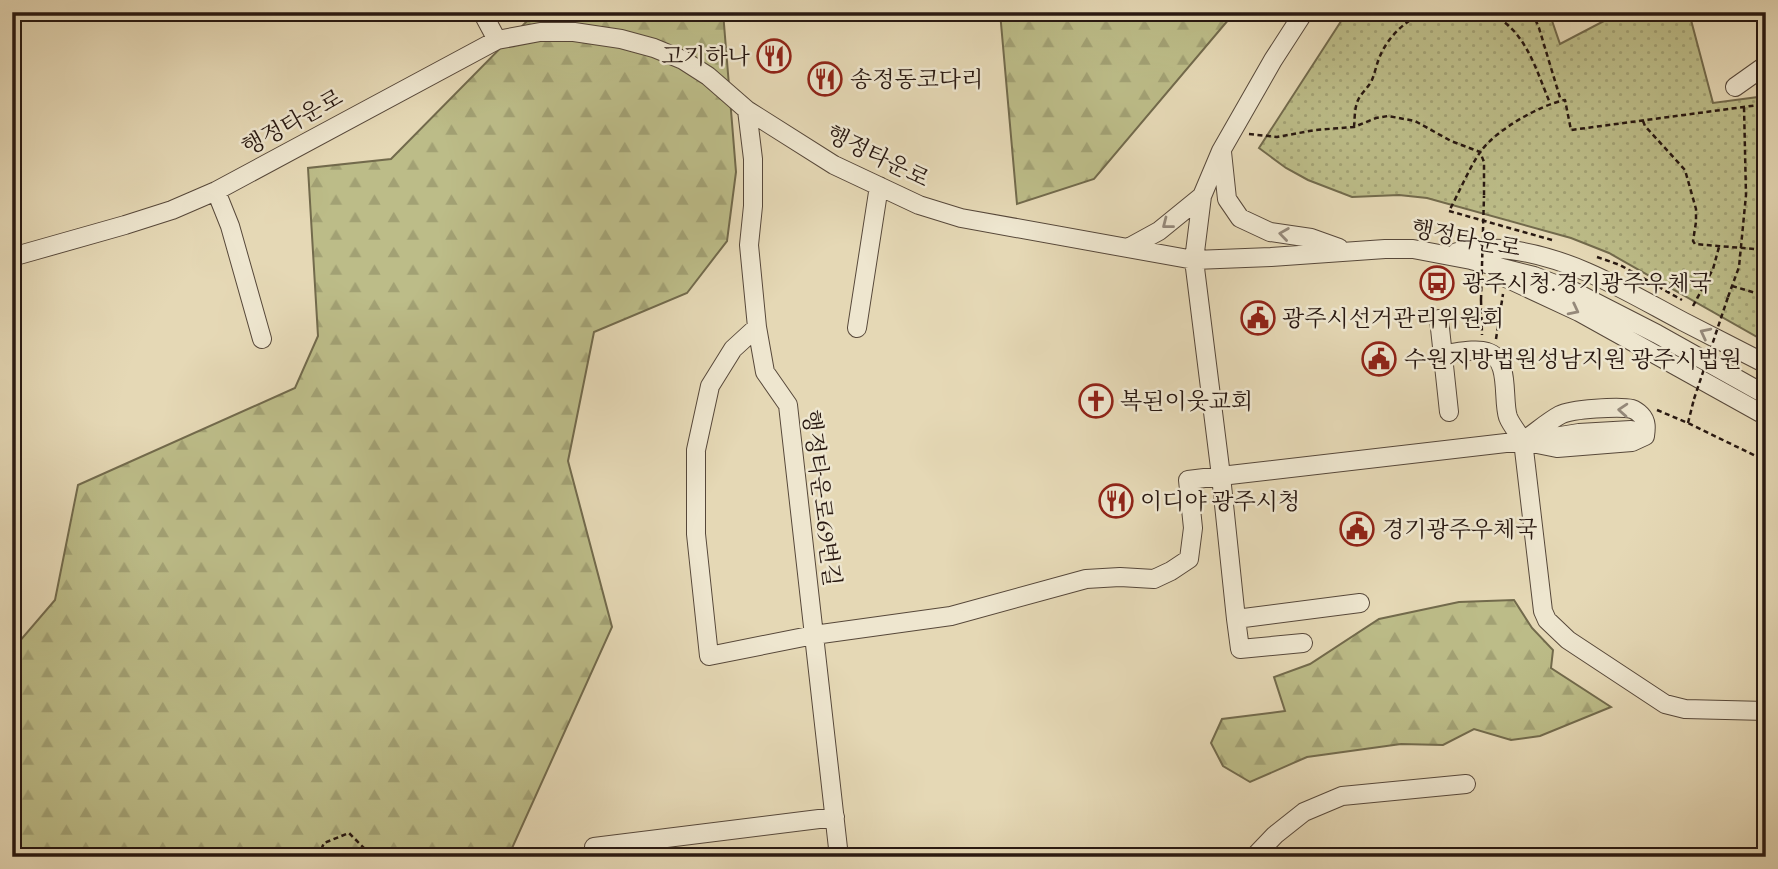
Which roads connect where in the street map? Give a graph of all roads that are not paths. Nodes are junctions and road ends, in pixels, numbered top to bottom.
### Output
1 (482, 12) edge
2 (1304, 12) edge
3 (497, 40) junction
4 (1766, 65) edge
5 (1735, 87) dead end
6 (747, 110) junction
7 (1221, 150) junction
8 (878, 186) junction
9 (216, 191) junction
10 (1202, 196) junction
11 (1128, 248) junction
12 (1349, 252) junction
13 (1443, 254) junction
14 (12, 257) edge
15 (1194, 260) junction
16 (1439, 319) dead end
17 (757, 327) junction
18 (857, 328) dead end
19 (262, 339) dead end
20 (1443, 354) junction
21 (1766, 364) edge
22 (1766, 395) edge
23 (1449, 412) dead end
24 (1766, 416) edge
25 (1631, 429) dead end
26 (1523, 441) junction
27 (1221, 476) junction
28 (1360, 603) dead end
29 (1236, 619) junction
30 (814, 635) junction
31 (1303, 643) dead end
32 (1766, 711) edge
33 (1466, 784) dead end
34 (835, 817) junction
35 (594, 857) edge
36 (839, 857) edge
37 (1254, 857) edge

1 - 3 street
2 - 7 street
3 - 6 street, 행정타운로
3 - 9 street, 행정타운로
4 - 5 street
6 - 8 street, 행정타운로
6 - 17 street, 행정타운로69번길
7 - 10 street
12 -> 7 street
8 - 11 street, 행정타운로
8 - 18 street
9 - 14 street, 행정타운로
9 - 19 street
10 -> 11 street
10 - 15 street
11 - 15 street, 행정타운로
12 - 13 street, 행정타운로
12 - 15 street, 행정타운로
21 -> 13 street
13 - 22 street, 행정타운로
13 -> 24 street
15 - 27 street
16 - 20 street
17 - 30 street, 행정타운로69번길
17 - 30 street
20 - 23 street
20 - 26 street
25 - 26 street
26 -> 26 street
26 - 27 street
26 - 32 street
27 - 29 street
27 - 30 street
28 - 29 street
29 - 31 street
30 - 34 street, 행정타운로69번길
33 - 37 street
34 - 35 street
34 - 36 street, 행정타운로69번길

